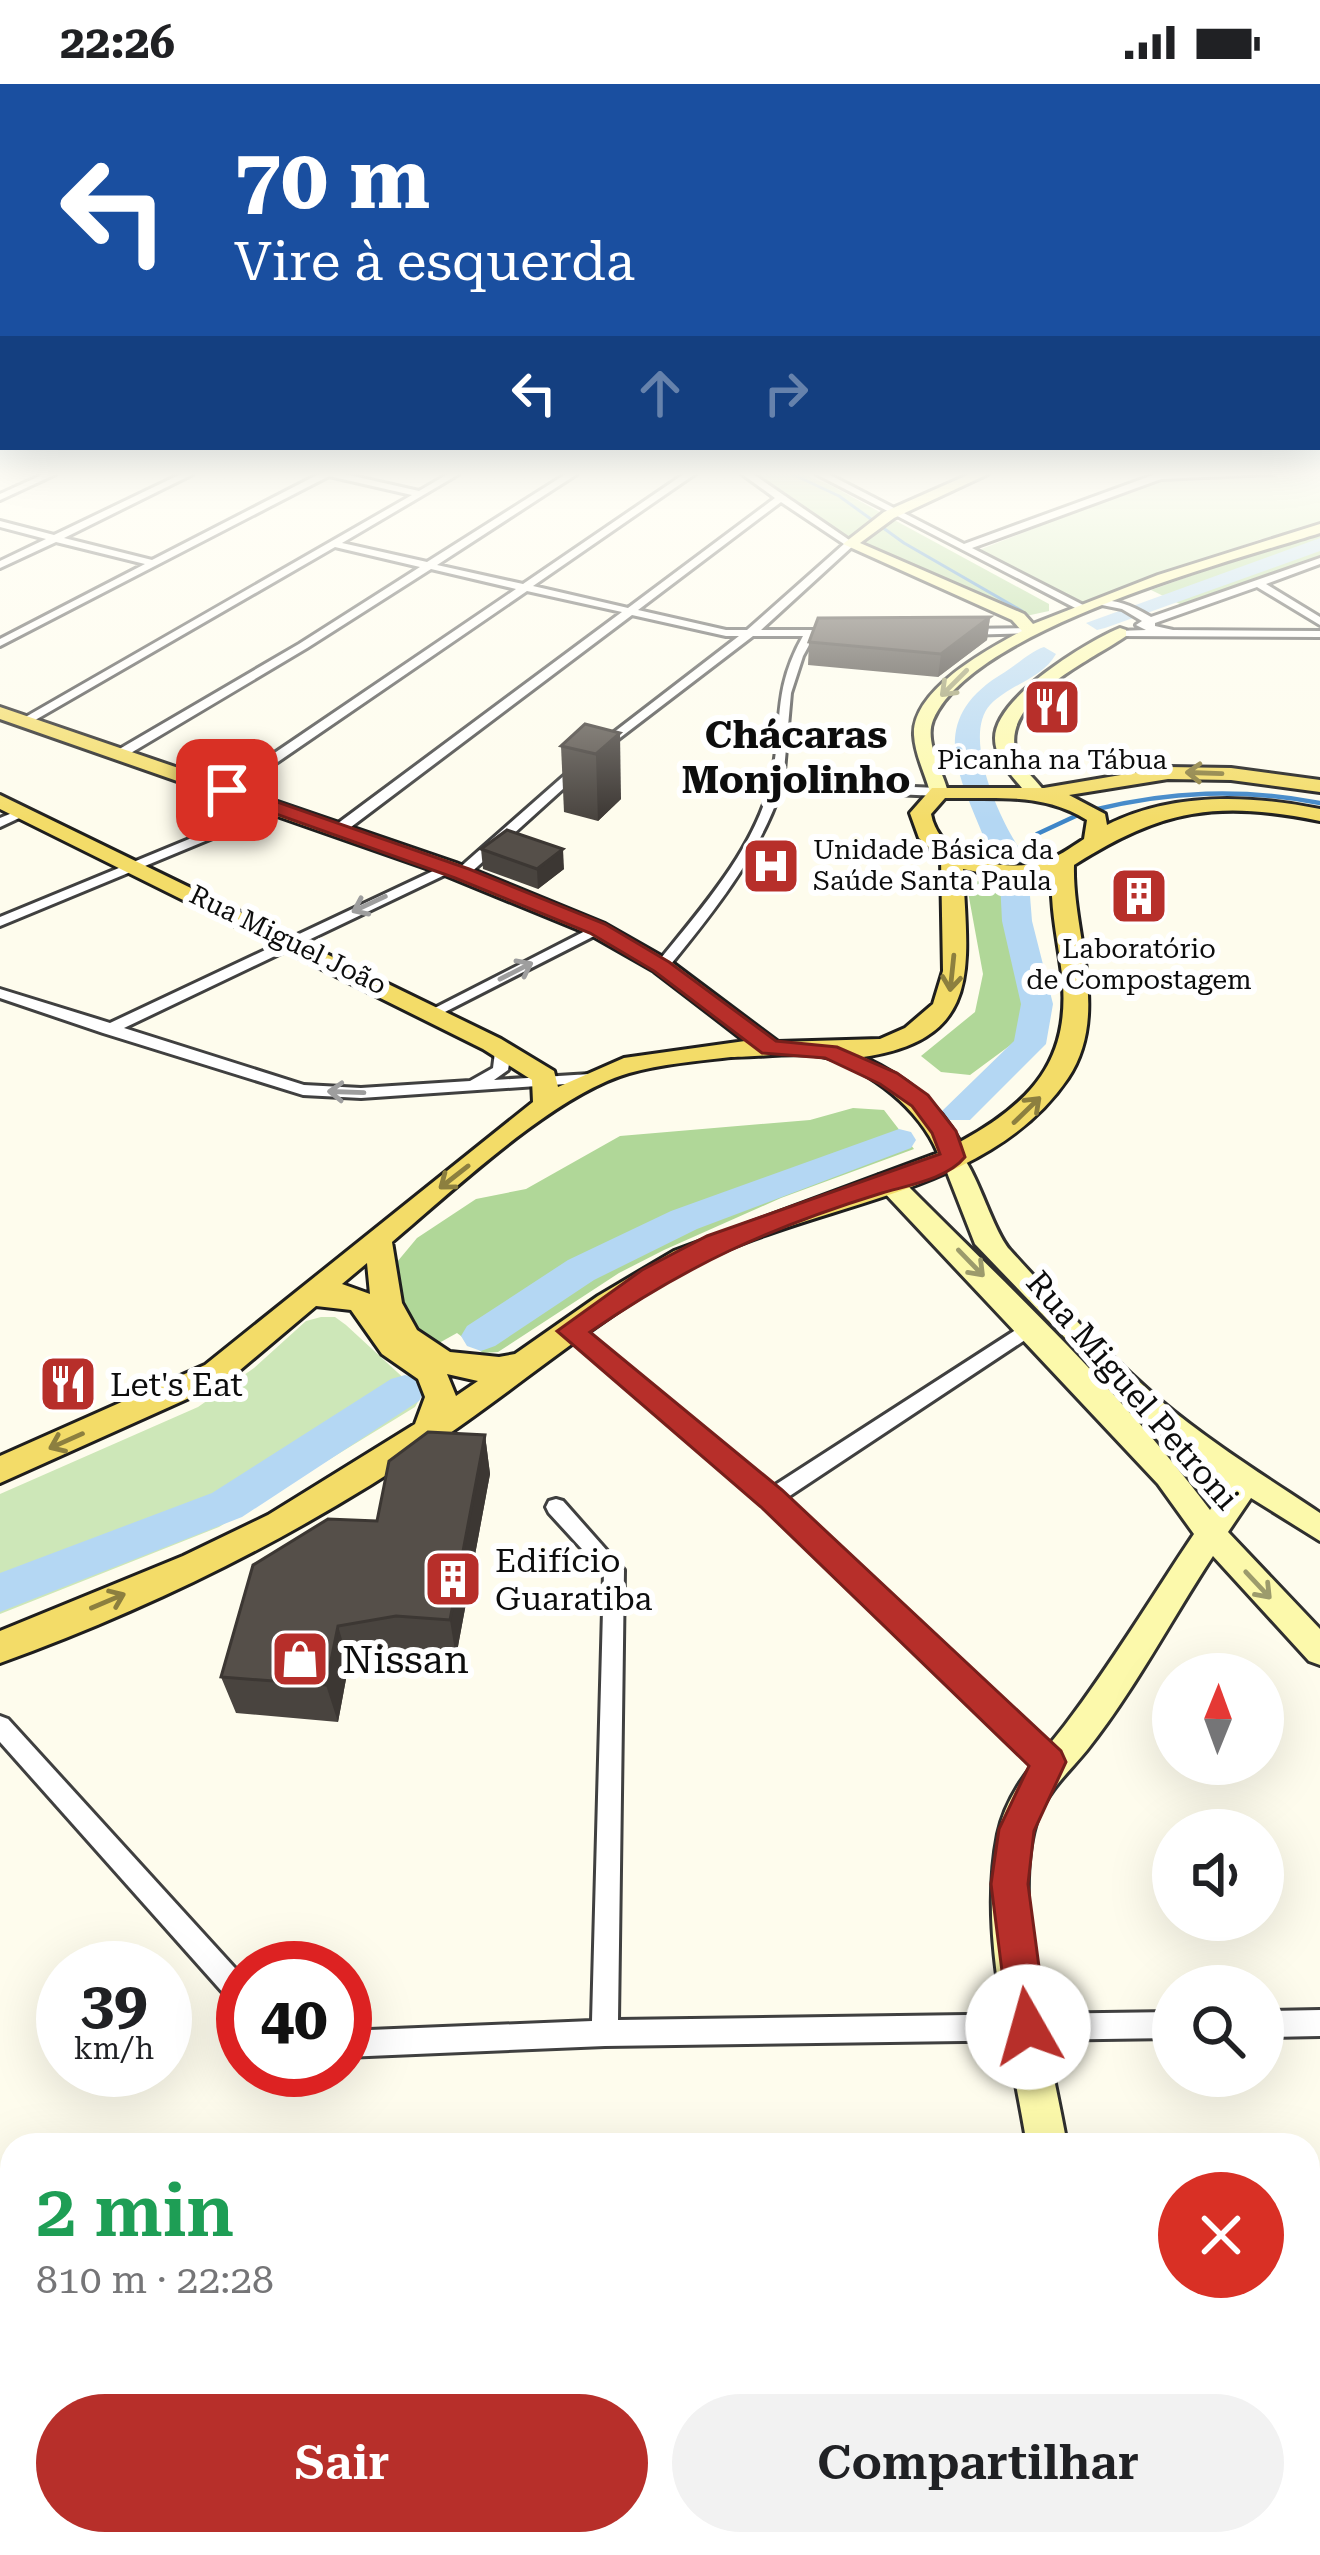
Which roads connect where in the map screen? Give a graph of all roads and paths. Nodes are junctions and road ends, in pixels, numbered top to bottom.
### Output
1 (105, 589) edge
2 (254, 589) edge
3 (390, 589) edge
4 (526, 589) edge
5 (527, 589) edge
6 (658, 589) edge
7 (799, 589) edge
8 (962, 589) edge
9 (1061, 589) edge
10 (1142, 589) edge
11 (1245, 589) edge
12 (1268, 589) edge
13 (1097, 605) junction
14 (628, 612) junction
15 (1146, 617) junction
16 (1320, 622) edge
17 (943, 632) edge
18 (1030, 632) junction
19 (1075, 632) dead end
20 (811, 633) junction
21 (854, 633) edge
22 (1097, 633) dead end
23 (1120, 633) junction
24 (748, 634) junction
25 (1176, 634) junction
26 (1320, 634) edge
27 (0, 644) edge
28 (0, 712) edge
29 (26, 721) junction
30 (121, 754) junction
31 (776, 785) junction
32 (1320, 786) edge
33 (227, 790) junction
34 (1035, 791) junction
35 (949, 792) junction
36 (0, 801) edge
37 (274, 808) junction
38 (26, 812) junction
39 (1320, 815) edge
40 (1091, 820) junction
41 (0, 823) edge
42 (338, 830) junction
43 (952, 856) junction
44 (1063, 863) junction
45 (134, 865) junction
46 (455, 871) junction
47 (0, 922) edge
48 (597, 929) junction
49 (290, 941) junction
50 (662, 966) junction
51 (0, 994) edge
52 (434, 1012) junction
53 (108, 1030) junction
54 (770, 1048) junction
55 (503, 1052) junction
56 (829, 1052) junction
57 (472, 1086) junction
58 (547, 1094) junction
59 (953, 1157) junction
60 (887, 1181) junction
61 (377, 1238) junction
62 (305, 1296) junction
63 (1031, 1327) junction
64 (571, 1331) junction
65 (527, 1362) junction
66 (428, 1432) junction
67 (1204, 1451) junction
68 (0, 1470) edge
69 (1168, 1476) junction
70 (1246, 1479) junction
71 (771, 1498) junction
72 (556, 1507) dead end
73 (1320, 1529) edge
74 (1209, 1532) junction
75 (0, 1647) edge
76 (1320, 1651) edge
77 (0, 1726) edge
78 (1049, 1762) junction
79 (216, 1966) edge
80 (1284, 2024) edge
81 (1320, 2024) edge
82 (1152, 2025) edge
83 (1028, 2027) junction
84 (605, 2033) junction
85 (372, 2043) edge
86 (1045, 2133) edge

1 - 27 street
2 - 29 street
3 - 30 street
4 - 33 street
5 - 14 street
6 - 14 street
7 - 24 street
8 - 18 street
9 - 13 street
10 - 13 street
11 - 15 street
12 - 16 street
13 - 15 street
13 - 18 street
14 - 24 street
14 - 42 street
15 - 23 street
15 - 25 street
17 - 18 street
18 - 19 street
18 -> 35 street
20 - 21 street
20 - 24 street
20 - 31 street
22 - 23 street
23 - 25 street
23 - 34 street
24 - 46 street
25 - 26 street
28 - 29 main road
29 - 30 main road
30 - 33 main road
31 - 35 street
31 - 50 street
32 -> 34 main road
33 - 37 main road
34 - 35 main road
34 - 40 main road
35 - 43 main road
36 - 38 main road, Rua Miguel João
37 - 42 main road
37 - 45 street
38 - 41 street
38 - 45 main road, Rua Miguel João
39 - 40 main road
40 - 44 main road
42 - 46 main road
43 - 44 main road
43 -> 56 main road
59 -> 44 main road
45 - 47 street
45 - 49 main road, Rua Miguel João
46 - 48 main road
46 -> 49 street
48 - 50 main road
52 -> 48 street
49 - 52 main road, Rua Miguel João
49 - 53 street
50 - 54 main road
51 - 53 street
52 - 55 main road, Rua Miguel João
57 -> 53 street
54 - 56 main road
54 - 58 main road
55 - 57 street
55 - 58 main road, Rua Miguel João
56 - 59 main road
57 - 58 street
58 -> 61 main road
59 - 60 main road
59 - 67 street
60 -> 63 street, Rua Miguel Petroni
60 - 64 main road
61 - 62 main road
61 - 65 main road
62 - 66 main road
62 -> 68 main road
63 - 69 street, Rua Miguel Petroni
63 - 71 street
64 - 65 main road
64 - 71 street
65 - 66 main road
75 -> 66 main road
67 - 69 street
67 - 70 street
69 - 74 street, Rua Miguel Petroni
70 - 73 street
70 - 74 street
71 - 78 street
72 - 84 street
74 -> 76 street, Rua Miguel Petroni
74 - 78 street
77 - 79 street
78 - 83 street
80 - 81 street
82 - 83 street
83 - 84 street
83 - 86 street
84 - 85 street

